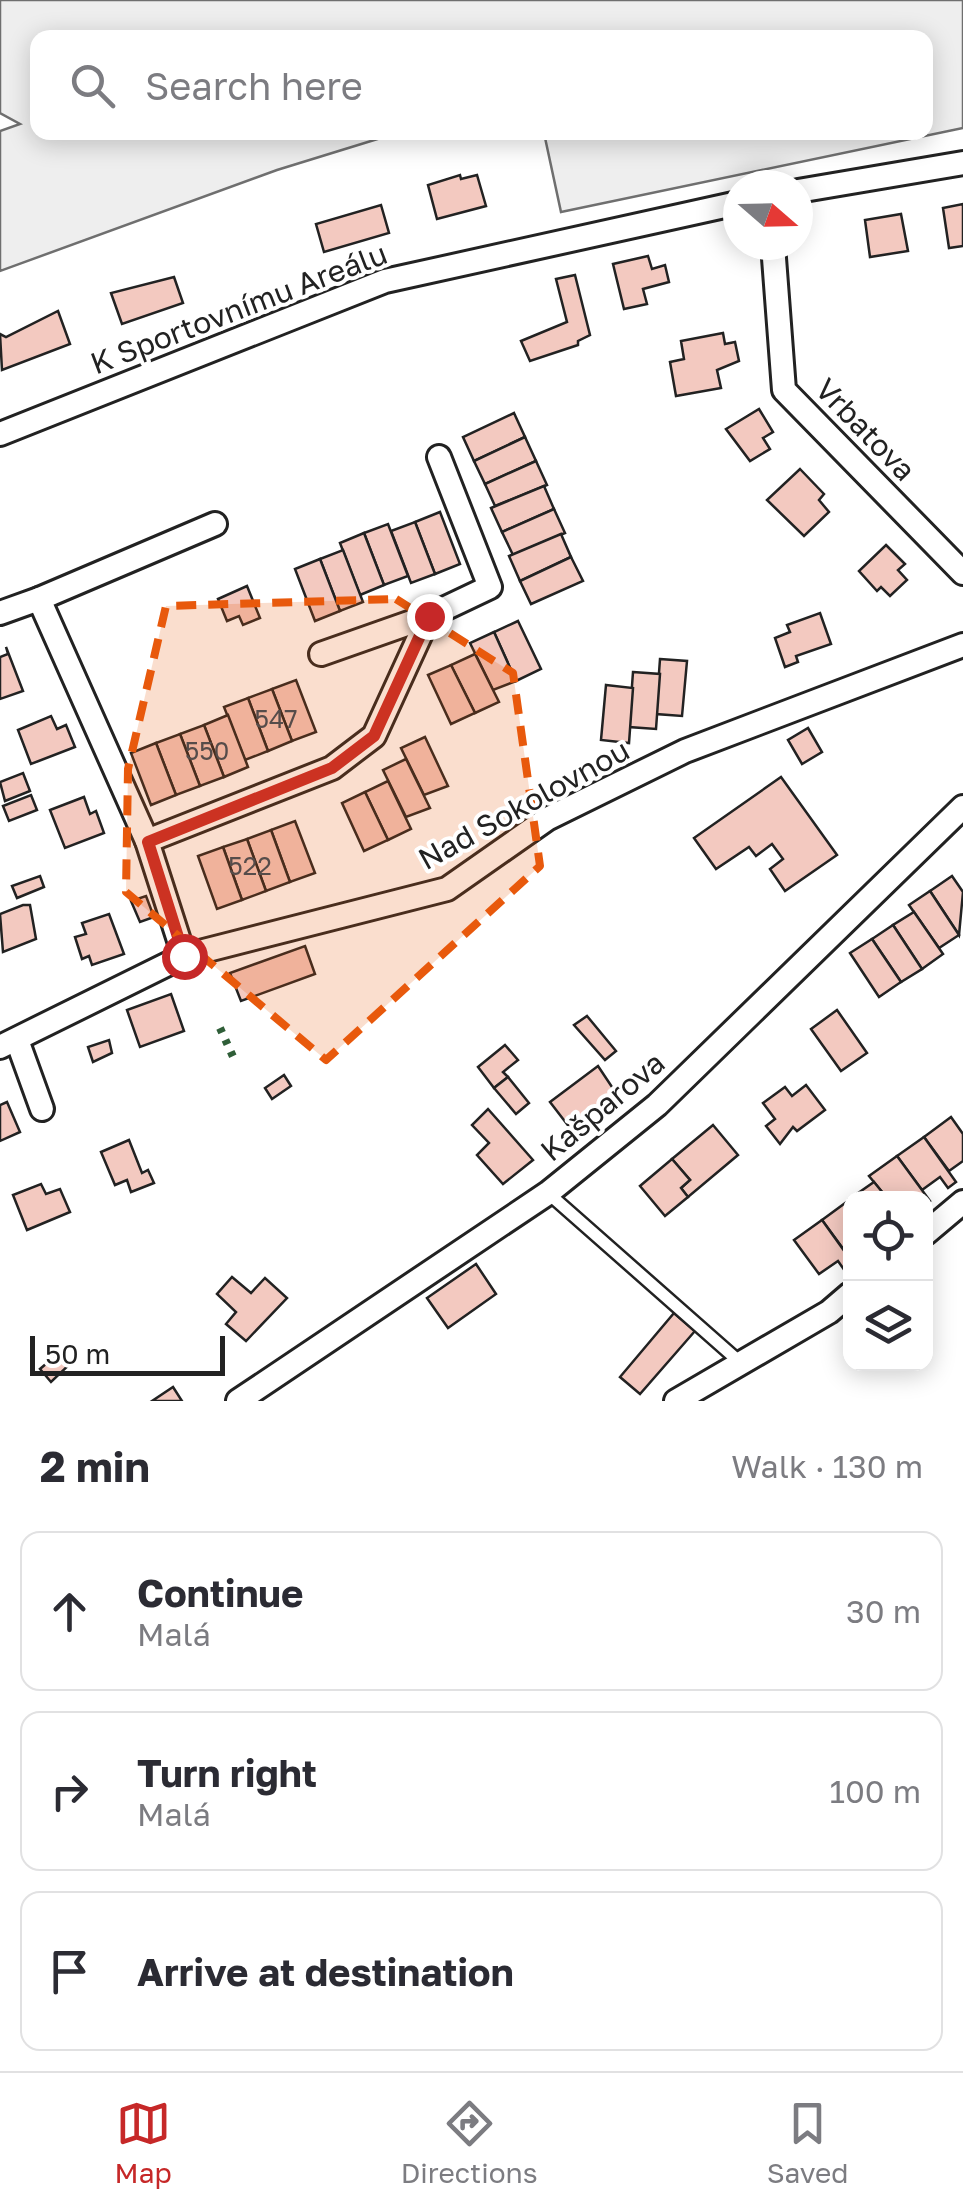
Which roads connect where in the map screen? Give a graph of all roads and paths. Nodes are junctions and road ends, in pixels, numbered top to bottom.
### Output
1 (963, 163) edge
2 (813, 188) edge
3 (723, 205) edge
4 (774, 260) edge
5 (0, 434) edge
6 (439, 457) dead end
7 (215, 524) dead end
8 (963, 573) edge
9 (40, 598) junction
10 (0, 614) edge
11 (429, 616) junction
12 (963, 645) edge
13 (321, 654) dead end
14 (963, 807) edge
15 (148, 842) junction
16 (184, 956) junction
17 (9, 1044) edge
18 (42, 1109) dead end
19 (548, 1193) junction
20 (963, 1202) edge
21 (933, 1226) edge
22 (843, 1299) edge
23 (742, 1364) junction
24 (238, 1401) edge
25 (676, 1401) edge

1 - 2 street
3 - 5 street, K Sportovnímu Areálu
4 - 8 street, Vrbatova
6 - 11 street
7 - 9 street
9 - 10 street
9 - 15 street
11 - 13 street
11 - 15 street
12 - 16 street, Nad Sokolovnou
14 - 19 street, Kašparova
15 - 16 street
16 - 17 street, Nad Sokolovnou
17 - 18 street
19 - 23 lane
19 - 24 street, Kašparova
20 - 21 street
22 - 23 street
23 - 25 street

